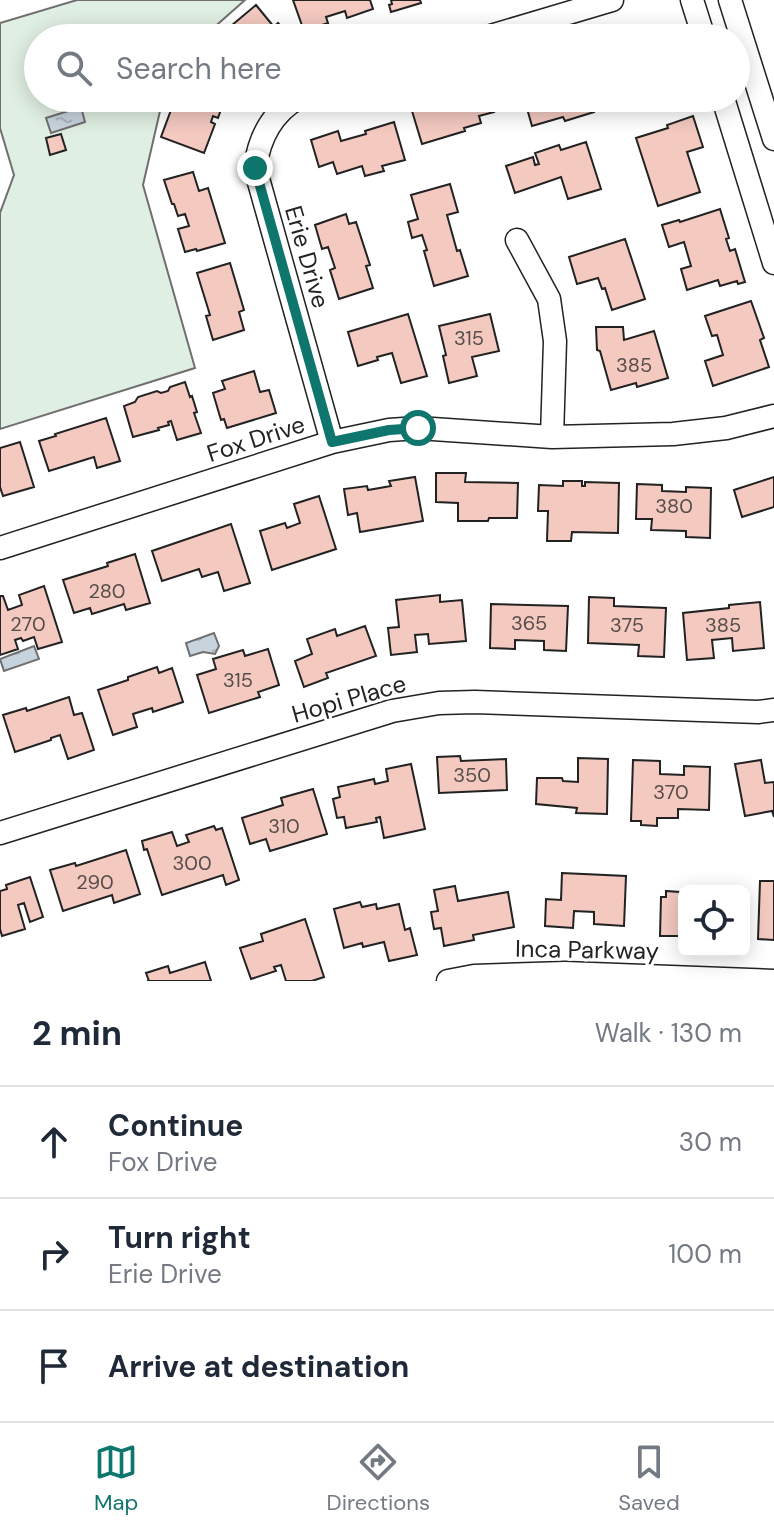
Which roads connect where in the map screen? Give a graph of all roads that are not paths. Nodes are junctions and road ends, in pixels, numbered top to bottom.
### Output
1 (612, 0) edge
2 (692, 0) edge
3 (730, 0) edge
4 (531, 24) edge
5 (700, 24) edge
6 (738, 24) edge
7 (750, 63) edge
8 (280, 112) edge
9 (727, 112) edge
10 (774, 139) edge
11 (517, 240) dead end
12 (774, 263) edge
13 (774, 416) edge
14 (552, 437) junction
15 (332, 442) junction
16 (0, 548) edge
17 (774, 710) edge
18 (0, 833) edge
19 (448, 981) edge
20 (774, 981) edge

1 - 4 street
2 - 5 street
3 - 6 street
7 - 10 street
8 - 15 street, Erie Drive
9 - 12 street
11 - 14 street
13 - 14 street, Fox Drive
14 - 15 street, Fox Drive
15 - 16 street, Fox Drive
17 - 18 street, Hopi Place
19 - 20 street, Inca Parkway

